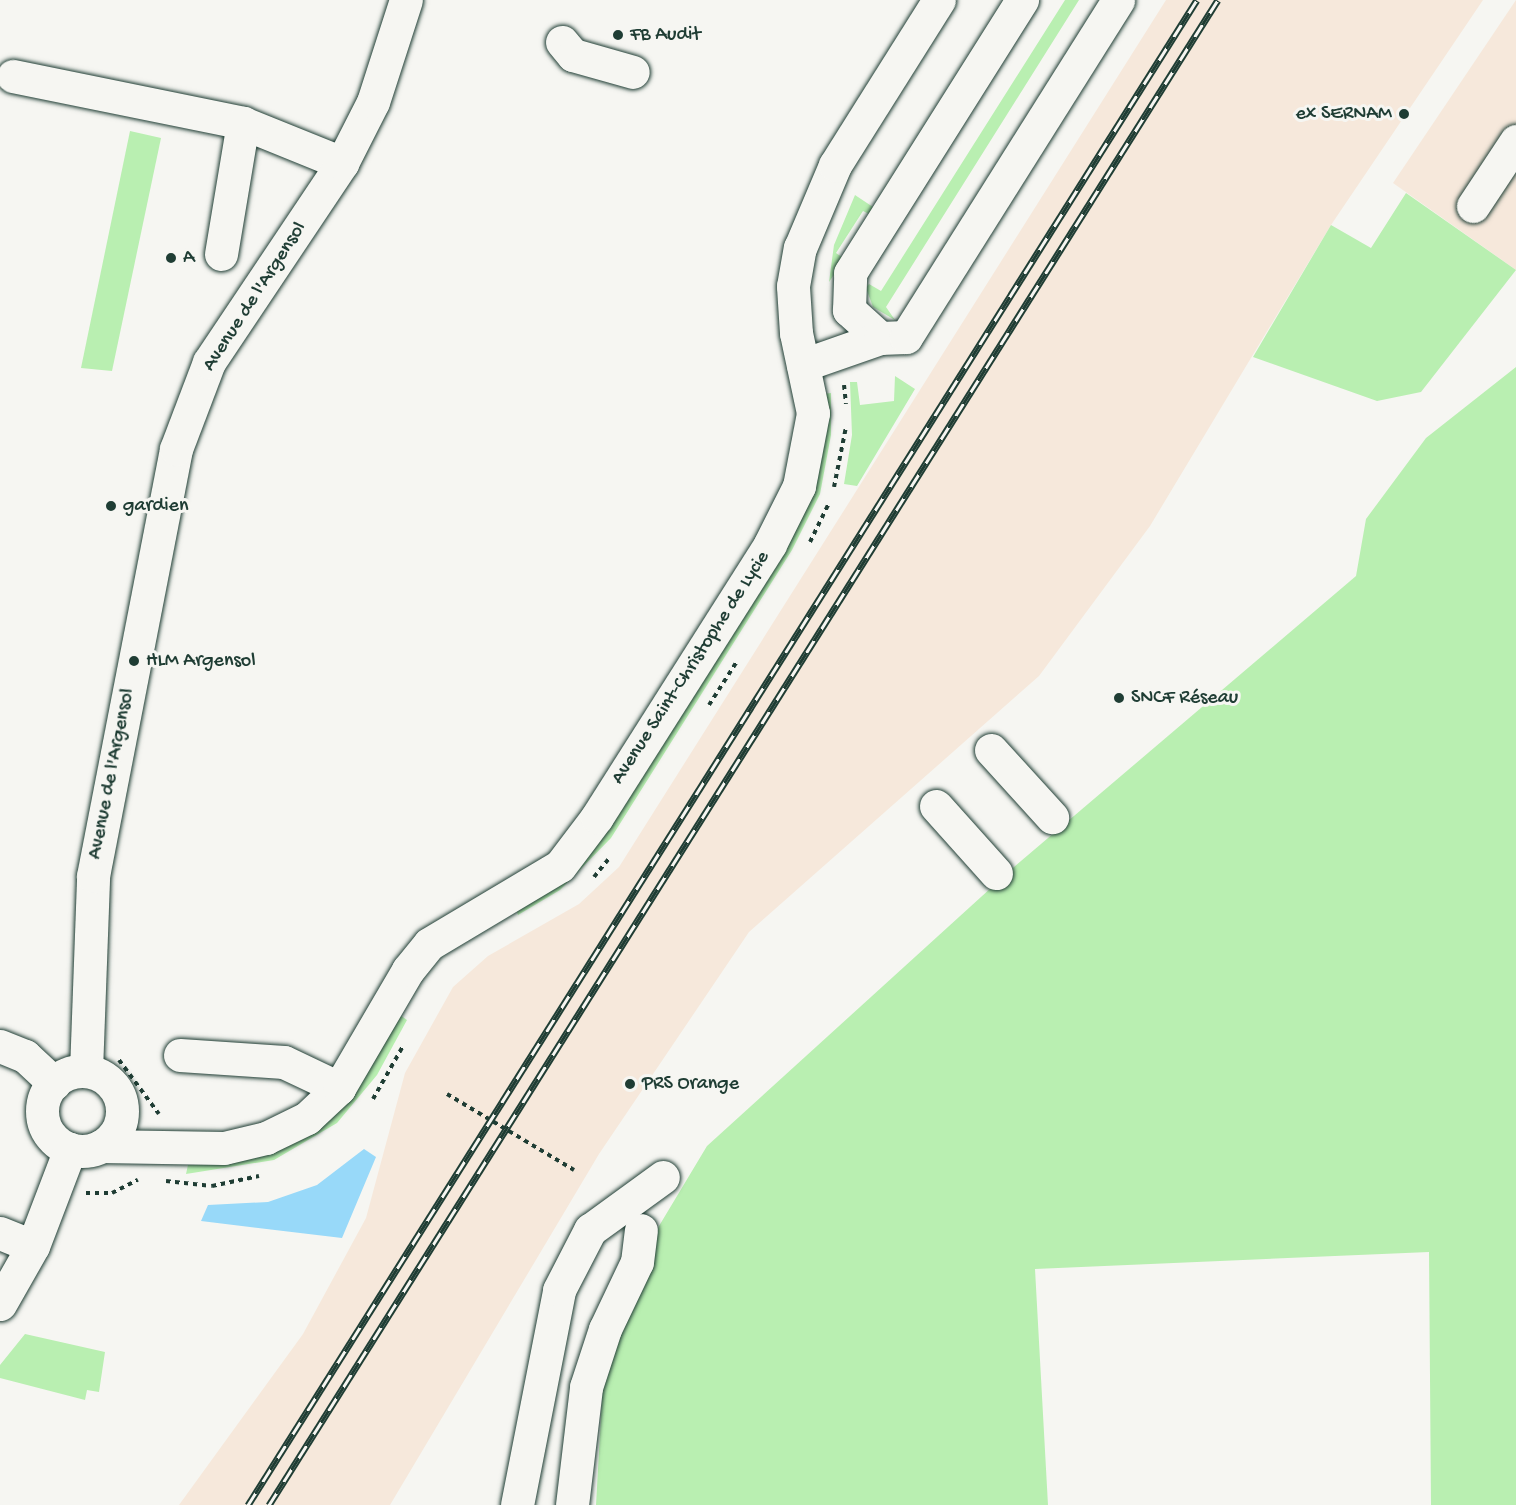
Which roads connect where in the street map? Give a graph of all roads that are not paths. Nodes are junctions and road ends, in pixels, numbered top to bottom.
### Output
1 (406, 0) edge
2 (939, 0) edge
3 (1022, 0) edge
4 (1118, 0) edge
5 (562, 42) dead end
6 (633, 72) dead end
7 (13, 76) dead end
8 (243, 123) junction
9 (1516, 141) edge
10 (342, 163) junction
11 (1473, 206) dead end
12 (221, 254) dead end
13 (880, 338) junction
14 (803, 365) junction
15 (991, 750) dead end
16 (936, 806) dead end
17 (1052, 817) dead end
18 (996, 873) dead end
19 (0, 1046) edge
20 (180, 1055) dead end
21 (100, 1063) junction
22 (54, 1083) junction
23 (339, 1088) junction
24 (120, 1099) junction
25 (86, 1148) junction
26 (178, 1149) junction
27 (663, 1177) dead end
28 (641, 1230) dead end
29 (0, 1233) edge
30 (33, 1246) junction
31 (0, 1304) edge
32 (517, 1505) edge
33 (572, 1505) edge

1 - 10 street, Avenue de l'Argensol
2 - 14 street, Avenue Saint-Christophe de Lycie
3 - 13 street
4 - 13 street
5 - 6 street
7 - 8 street
8 - 10 street
8 - 12 street
9 - 11 street
10 - 21 street, Avenue de l'Argensol
13 - 14 street
14 - 23 street, Avenue Saint-Christophe de Lycie
15 - 17 street
16 - 18 street
19 - 22 street
20 - 23 street
21 - 22 street
21 - 24 street
22 - 25 street
23 - 26 street, Avenue Saint-Christophe de Lycie
24 - 25 street
24 - 26 street
25 - 26 street, Avenue Saint-Christophe de Lycie
25 - 30 street
27 - 32 street
28 - 33 street
29 - 30 street
30 - 31 street

